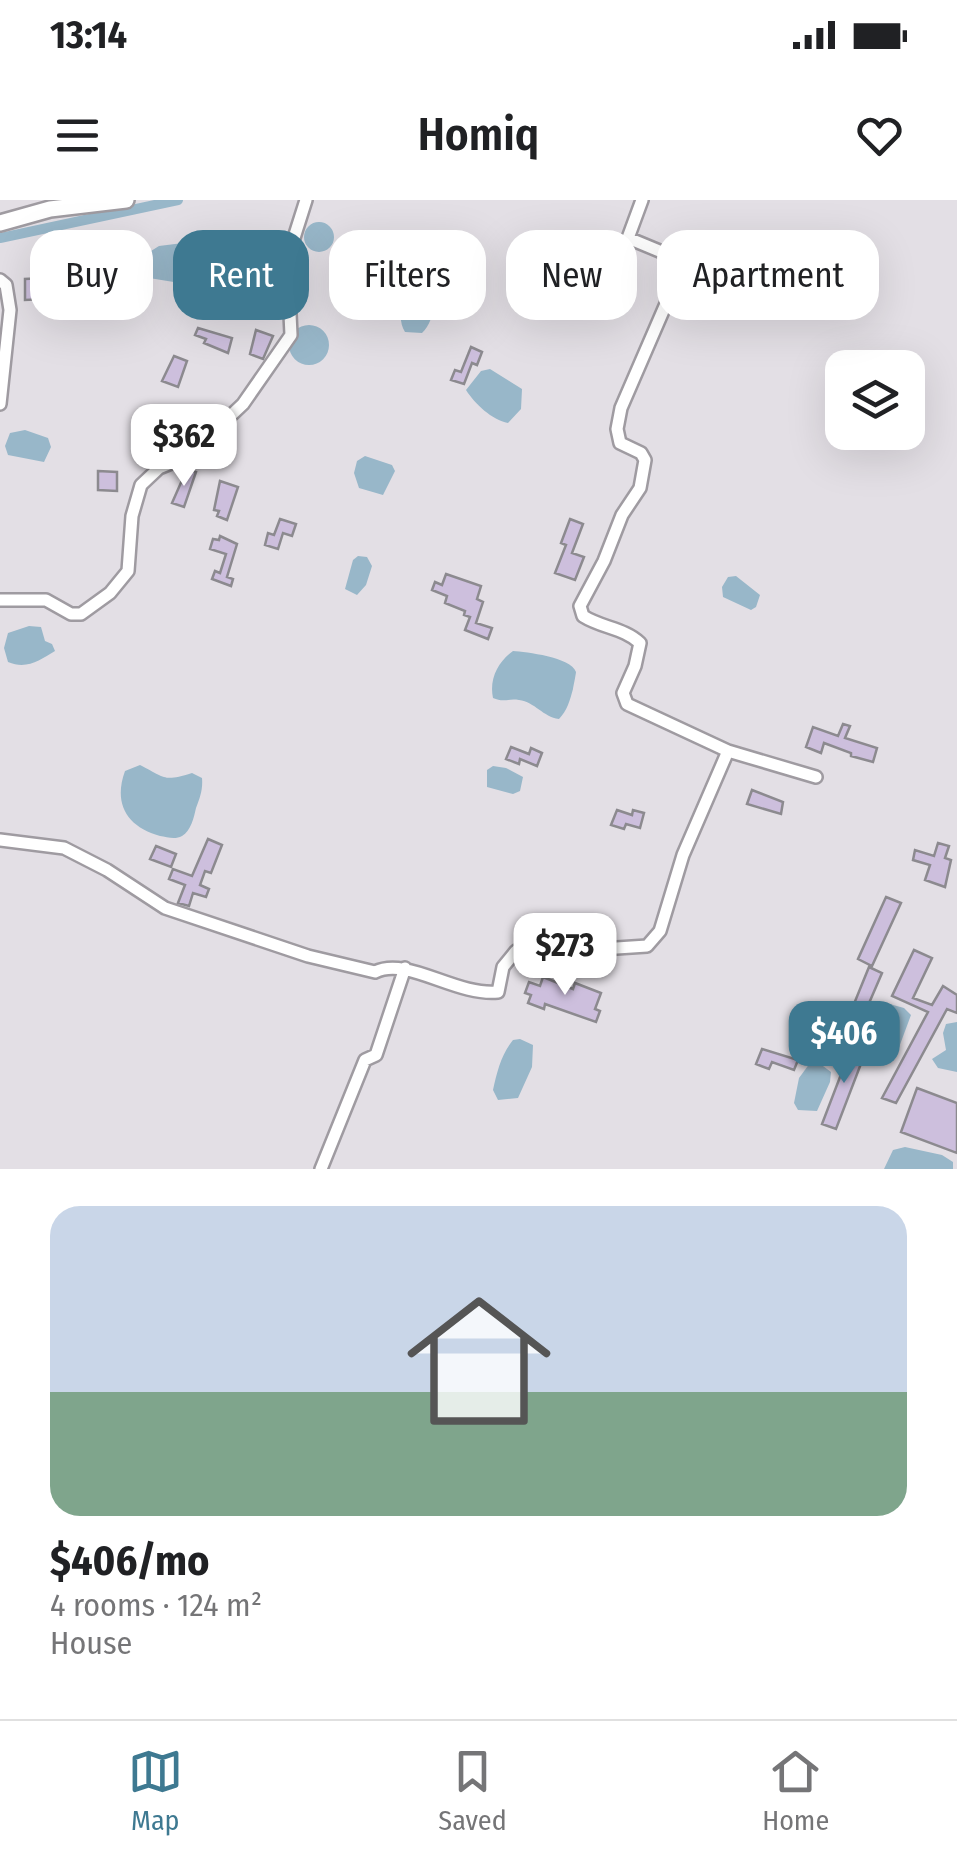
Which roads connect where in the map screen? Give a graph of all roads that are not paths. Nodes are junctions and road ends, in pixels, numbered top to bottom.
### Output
1 (126, 200) edge
2 (306, 200) edge
3 (642, 200) edge
4 (104, 202) edge
5 (0, 223) edge
6 (0, 280) edge
7 (0, 404) edge
8 (0, 600) edge
9 (728, 751) junction
10 (816, 777) dead end
11 (0, 840) edge
12 (406, 968) junction
13 (321, 1169) edge

1 - 4 street
2 - 8 street
3 - 9 street
4 - 5 street
6 - 7 street
9 - 10 street
9 - 12 street
11 - 12 street
12 - 13 street

